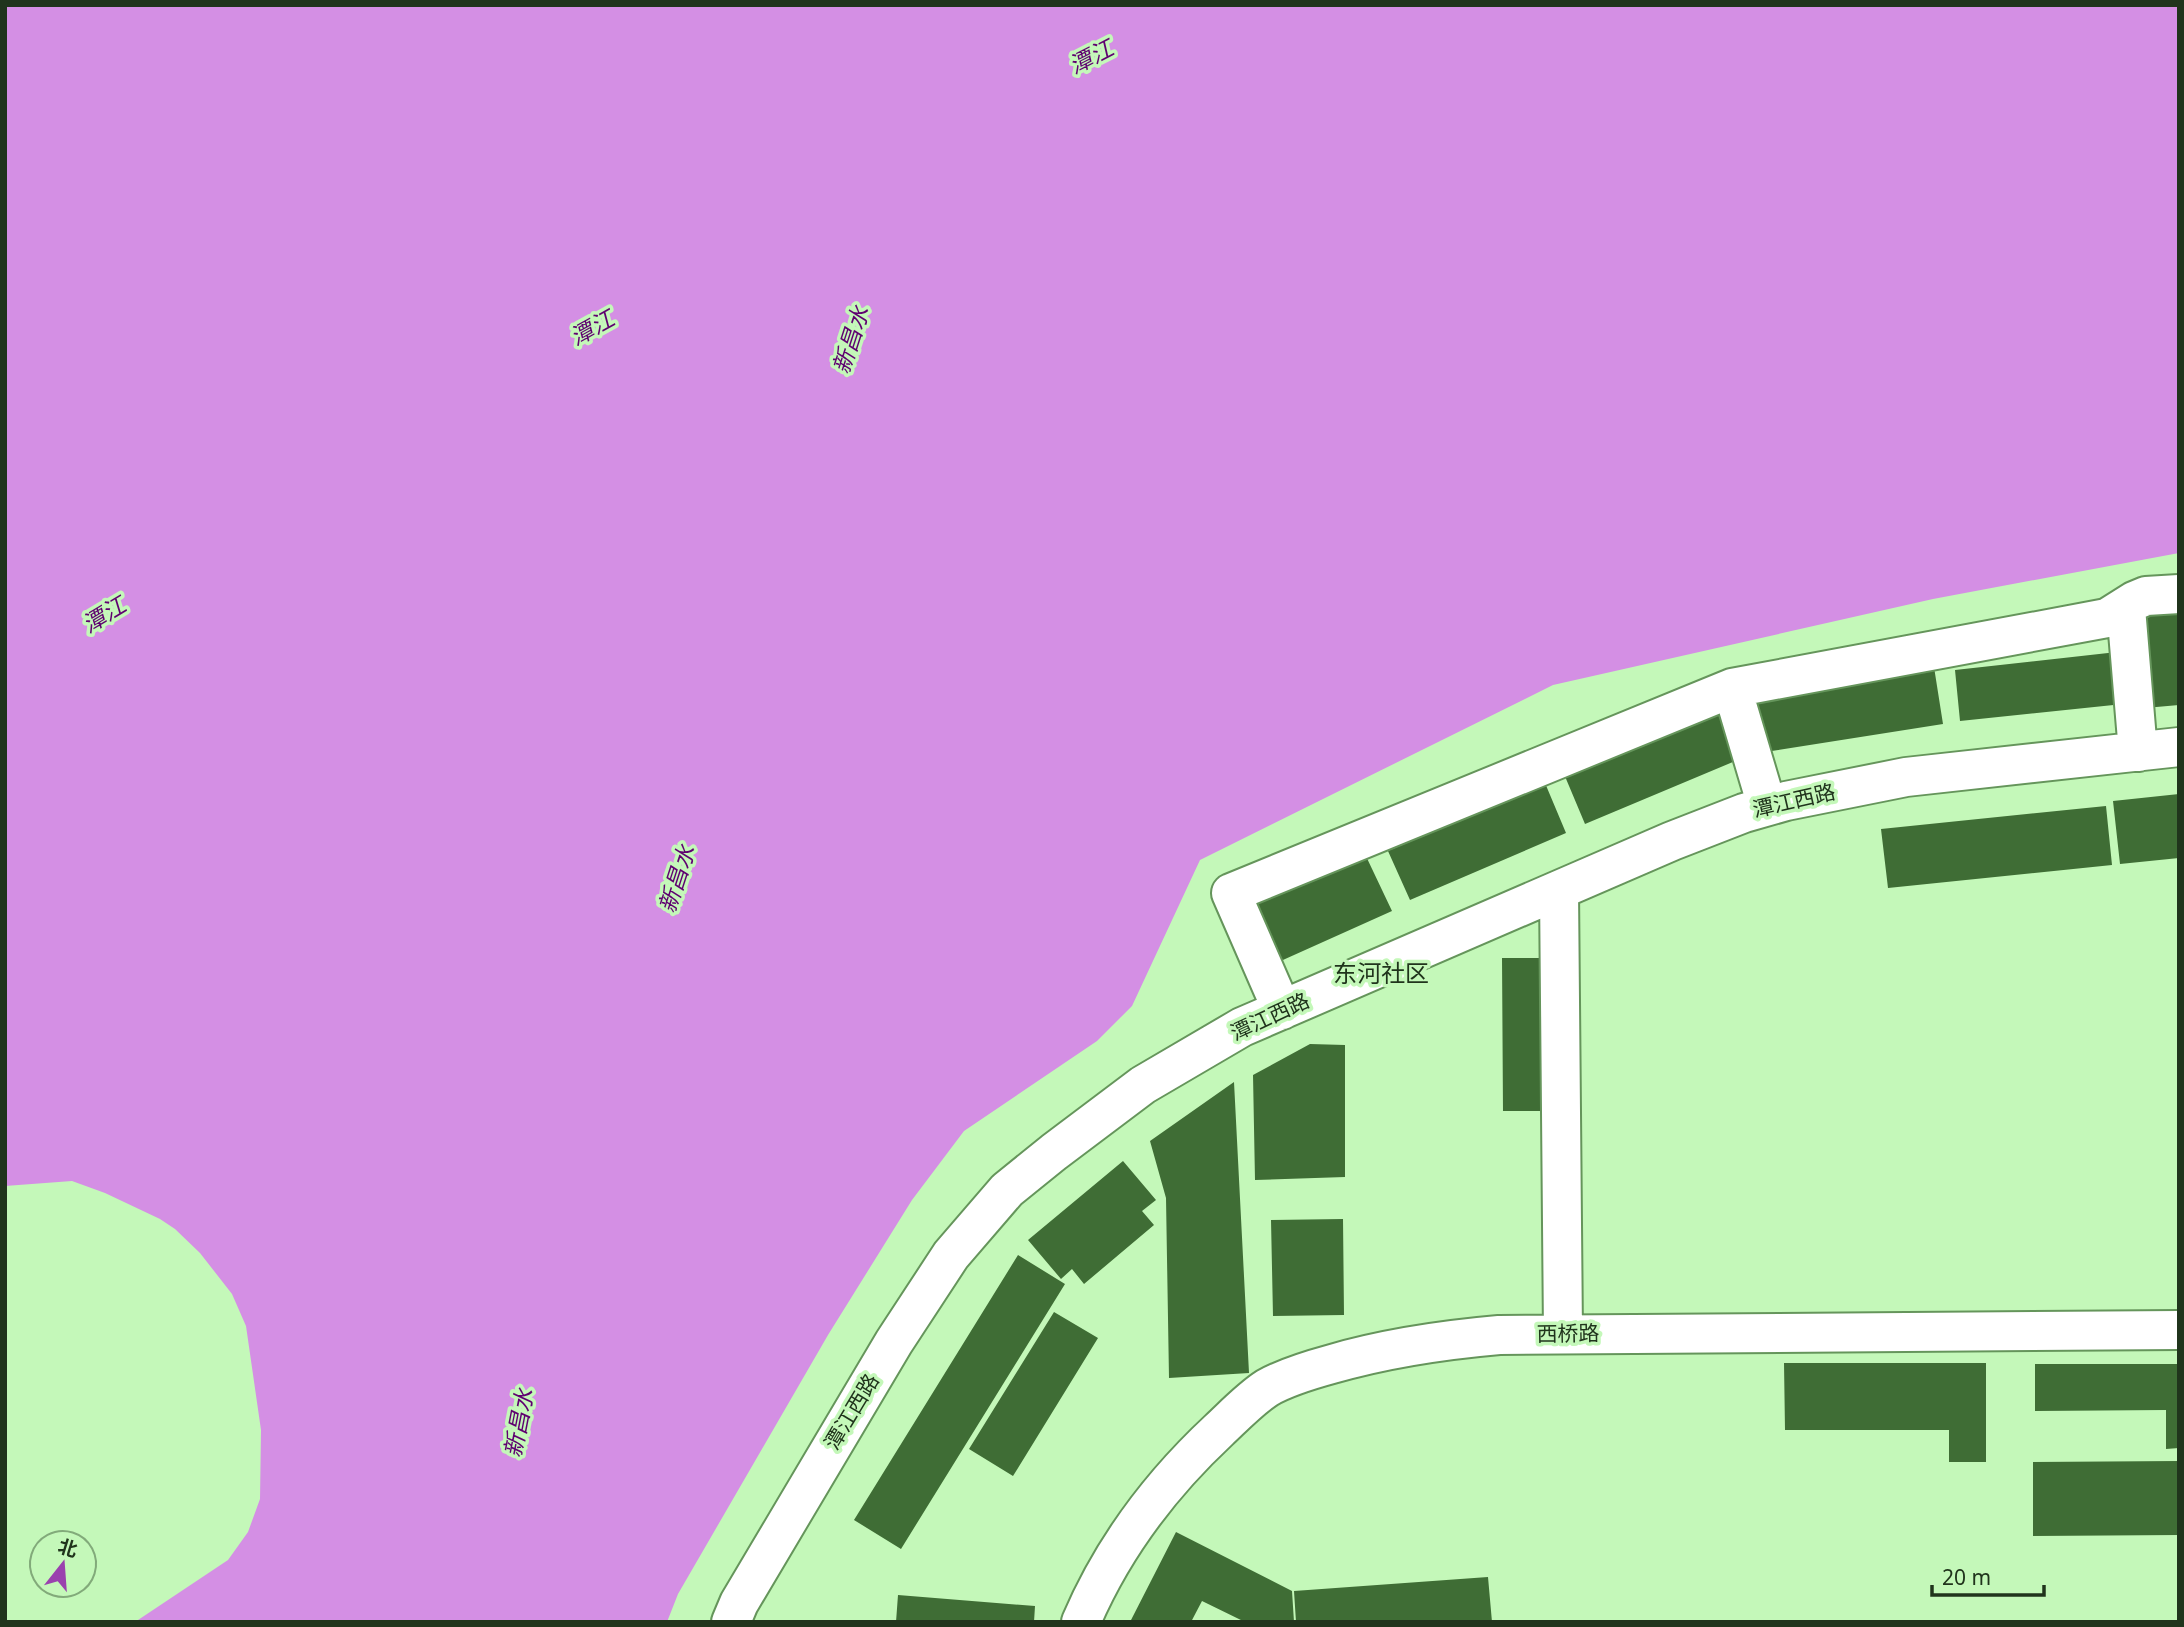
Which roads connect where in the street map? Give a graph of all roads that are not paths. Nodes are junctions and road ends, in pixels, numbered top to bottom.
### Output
1 (2179, 594) edge
2 (2126, 608) junction
3 (1732, 688) junction
4 (2179, 747) edge
5 (2138, 752) junction
6 (1767, 806) junction
7 (1559, 890) junction
8 (1282, 1010) junction
9 (2179, 1330) edge
10 (1563, 1334) junction
11 (731, 1622) edge
12 (1081, 1622) edge

1 - 2 street
2 - 3 street
2 - 5 street
3 - 6 street
3 - 8 street
4 - 5 street, 潭江西路
5 - 6 street, 潭江西路
6 - 7 street, 潭江西路
7 - 8 street, 潭江西路
7 - 10 street
8 - 11 street, 潭江西路
9 - 10 street, 西桥路
10 - 12 street, 西桥路

